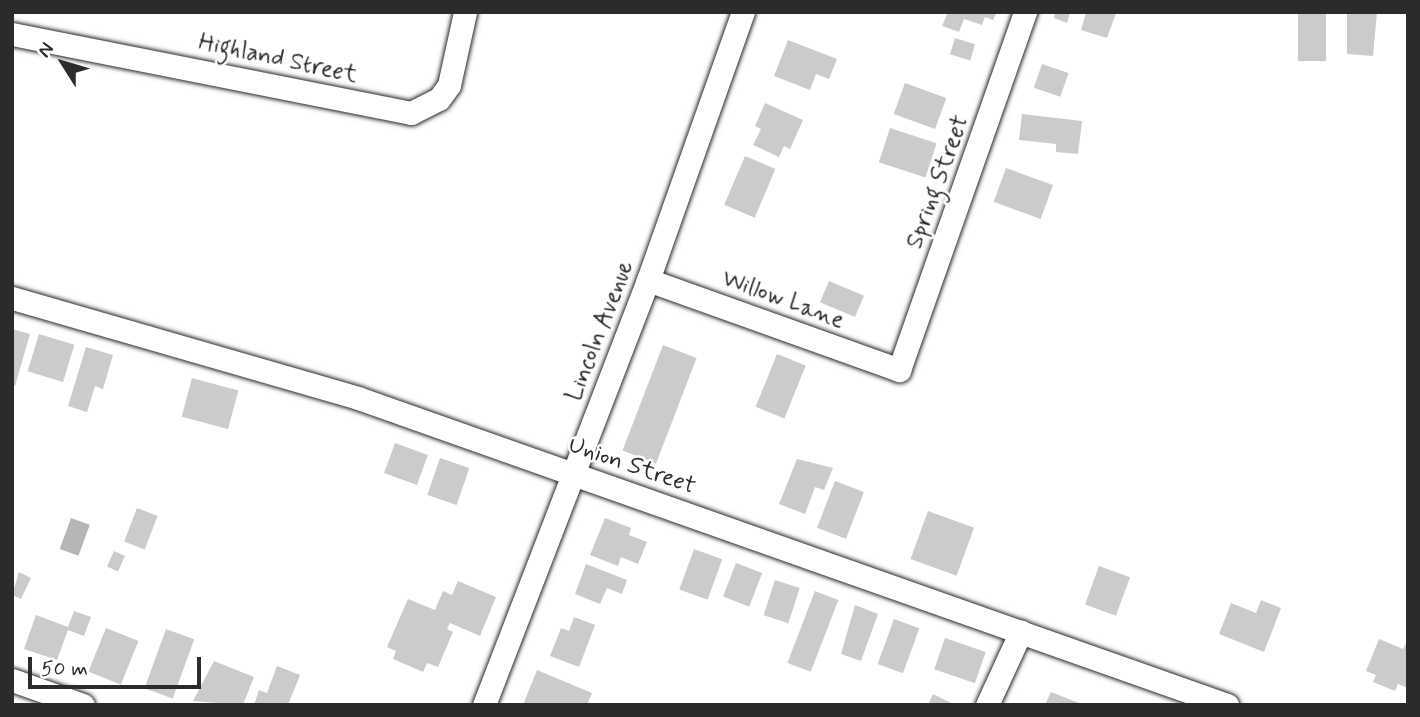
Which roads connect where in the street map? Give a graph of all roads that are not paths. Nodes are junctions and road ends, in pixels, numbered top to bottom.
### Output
1 (465, 12) edge
2 (743, 12) edge
3 (1025, 12) edge
4 (12, 34) edge
5 (648, 280) junction
6 (12, 298) edge
7 (899, 370) joint
8 (574, 473) junction
9 (1021, 631) junction
10 (12, 680) edge
11 (83, 705) edge
12 (484, 705) edge
13 (987, 705) edge
14 (1227, 705) edge

1 - 4 street, Highland Street
2 - 5 street, Lincoln Avenue
3 - 7 street, Spring Street
5 - 7 street, Willow Lane
5 - 8 street, Lincoln Avenue
6 - 8 street, Union Street
8 - 9 street, Union Street
8 - 12 street, Lincoln Avenue
9 - 13 street
9 - 14 street, Union Street
10 - 11 street

